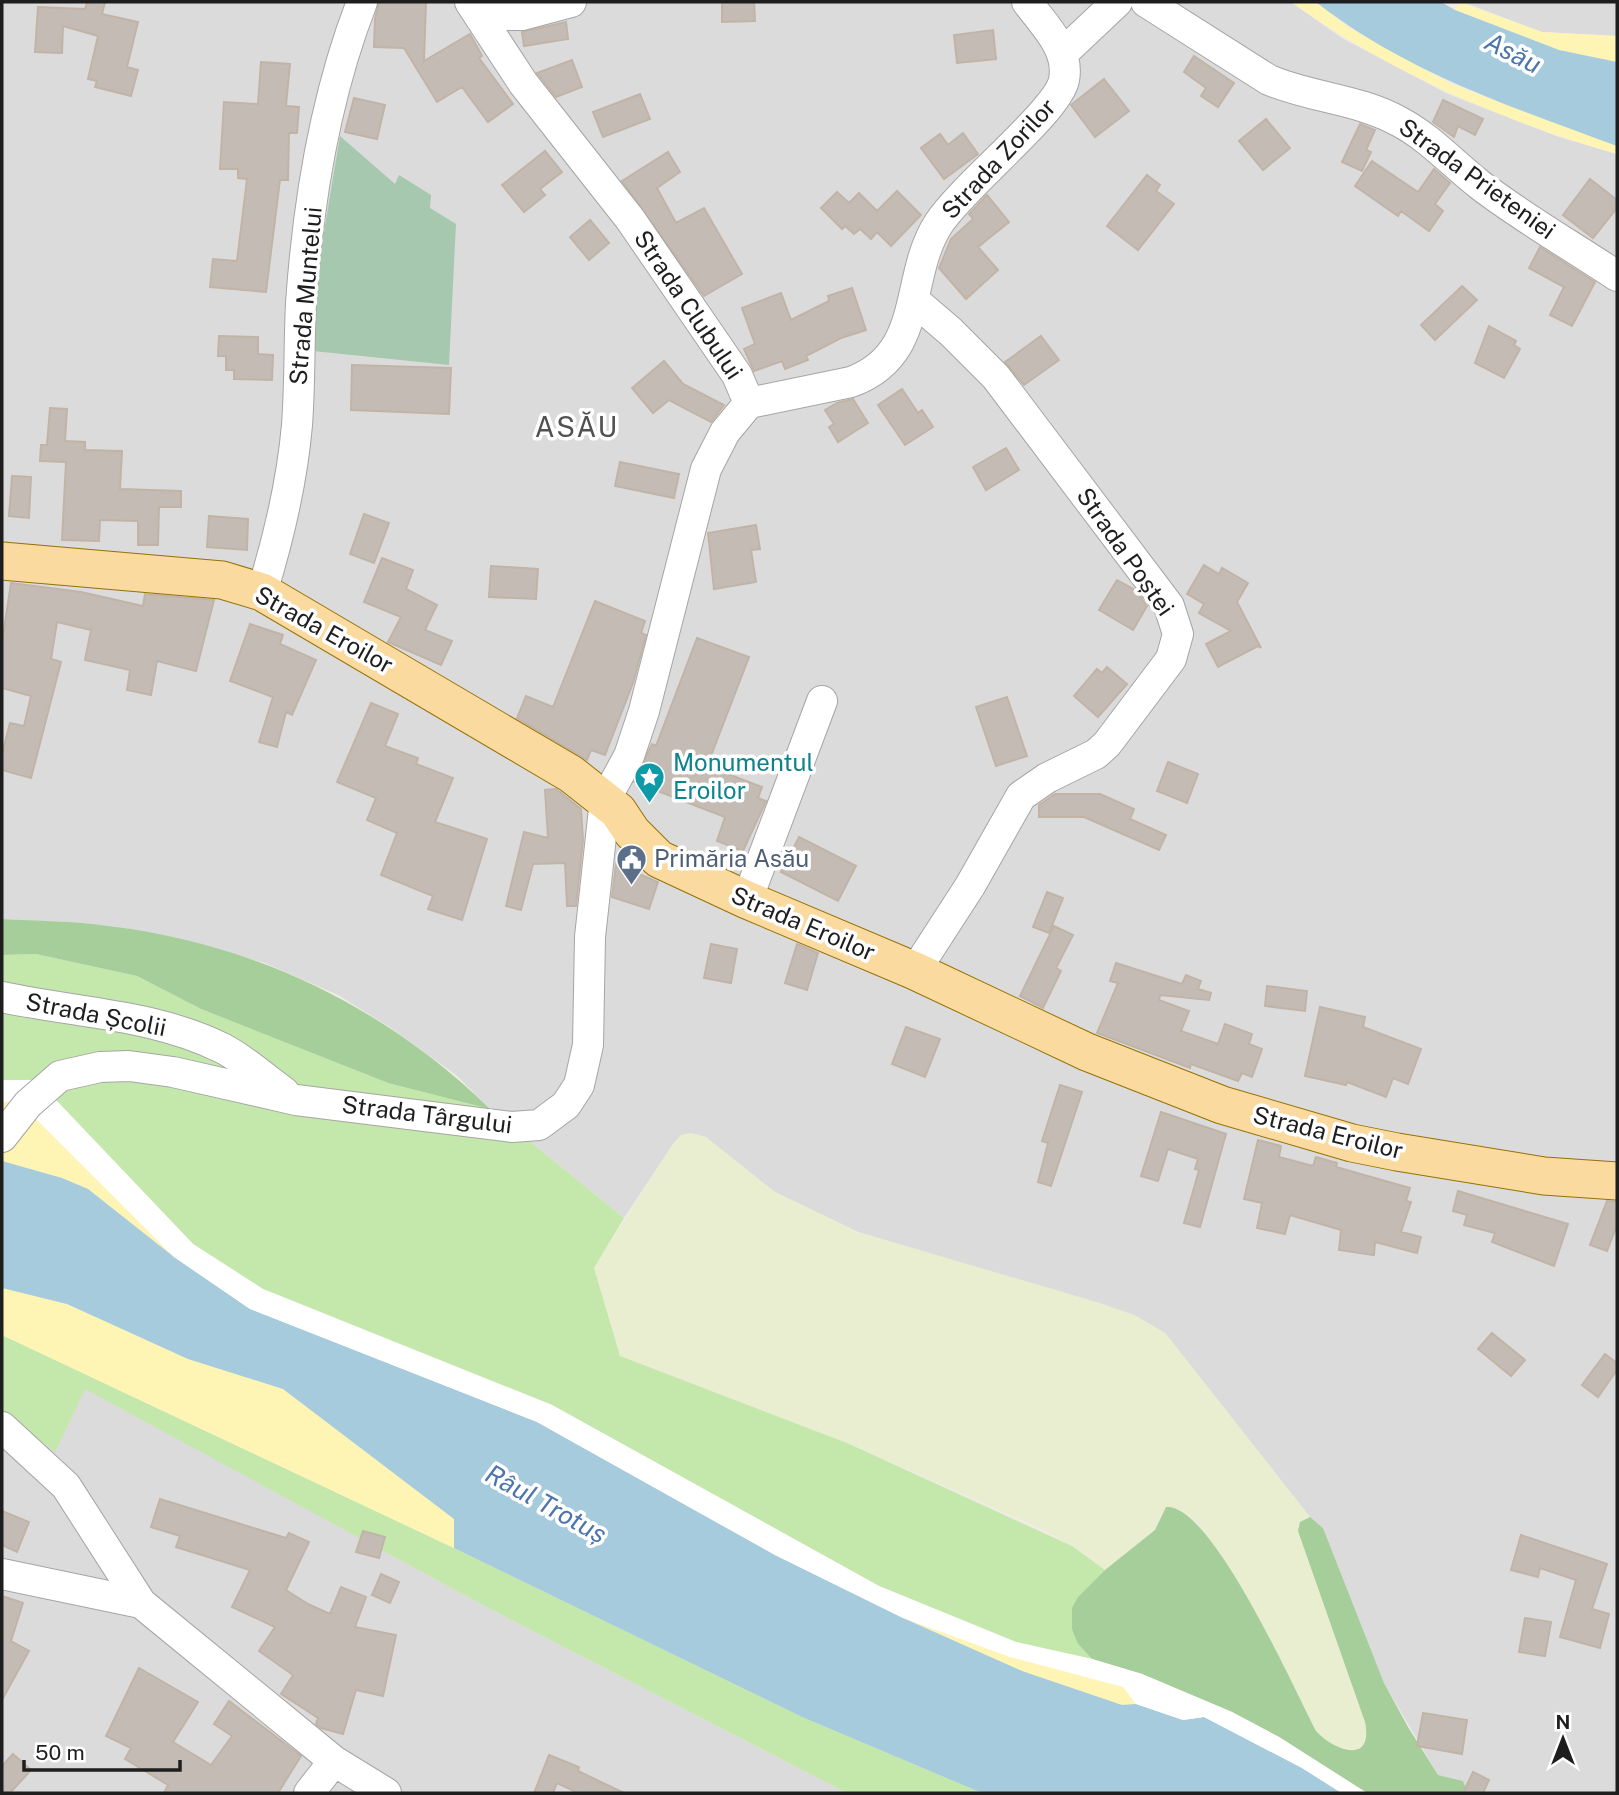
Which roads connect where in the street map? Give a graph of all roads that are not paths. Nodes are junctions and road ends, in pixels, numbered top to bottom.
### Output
1 (362, 2) edge
2 (570, 2) edge
3 (1027, 2) edge
4 (1117, 2) edge
5 (1146, 2) edge
6 (475, 8) edge
7 (1063, 53) junction
8 (1617, 276) edge
9 (916, 302) junction
10 (749, 403) junction
11 (2, 561) edge
12 (262, 592) junction
13 (822, 701) dead end
14 (605, 800) junction
15 (747, 900) junction
16 (915, 971) junction
17 (2, 998) edge
18 (296, 1100) junction
19 (2, 1137) edge
20 (1617, 1181) edge
21 (2, 1427) edge
22 (2, 1574) edge
23 (141, 1603) junction
24 (334, 1761) junction
25 (309, 1793) edge
26 (386, 1793) edge

1 - 12 street, Strada Muntelui
2 - 6 street
3 - 7 street
4 - 7 street
5 - 8 street, Strada Prieteniei
6 - 10 street, Strada Clubului
7 - 9 street, Strada Zorilor
9 - 10 street, Strada Zorilor
9 - 16 street, Strada Poștei
10 - 14 street, Strada Clubului
11 - 12 main road, Strada Eroilor
12 - 14 main road, Strada Eroilor
13 - 15 street
14 - 15 main road, Strada Eroilor
14 - 18 street, Strada Târgului
15 - 16 main road, Strada Eroilor
16 - 20 main road, Strada Eroilor
17 - 18 street, Strada Școlii
18 - 19 street, Strada Târgului
21 - 23 street
22 - 23 street
23 - 24 street
24 - 25 street
24 - 26 street

